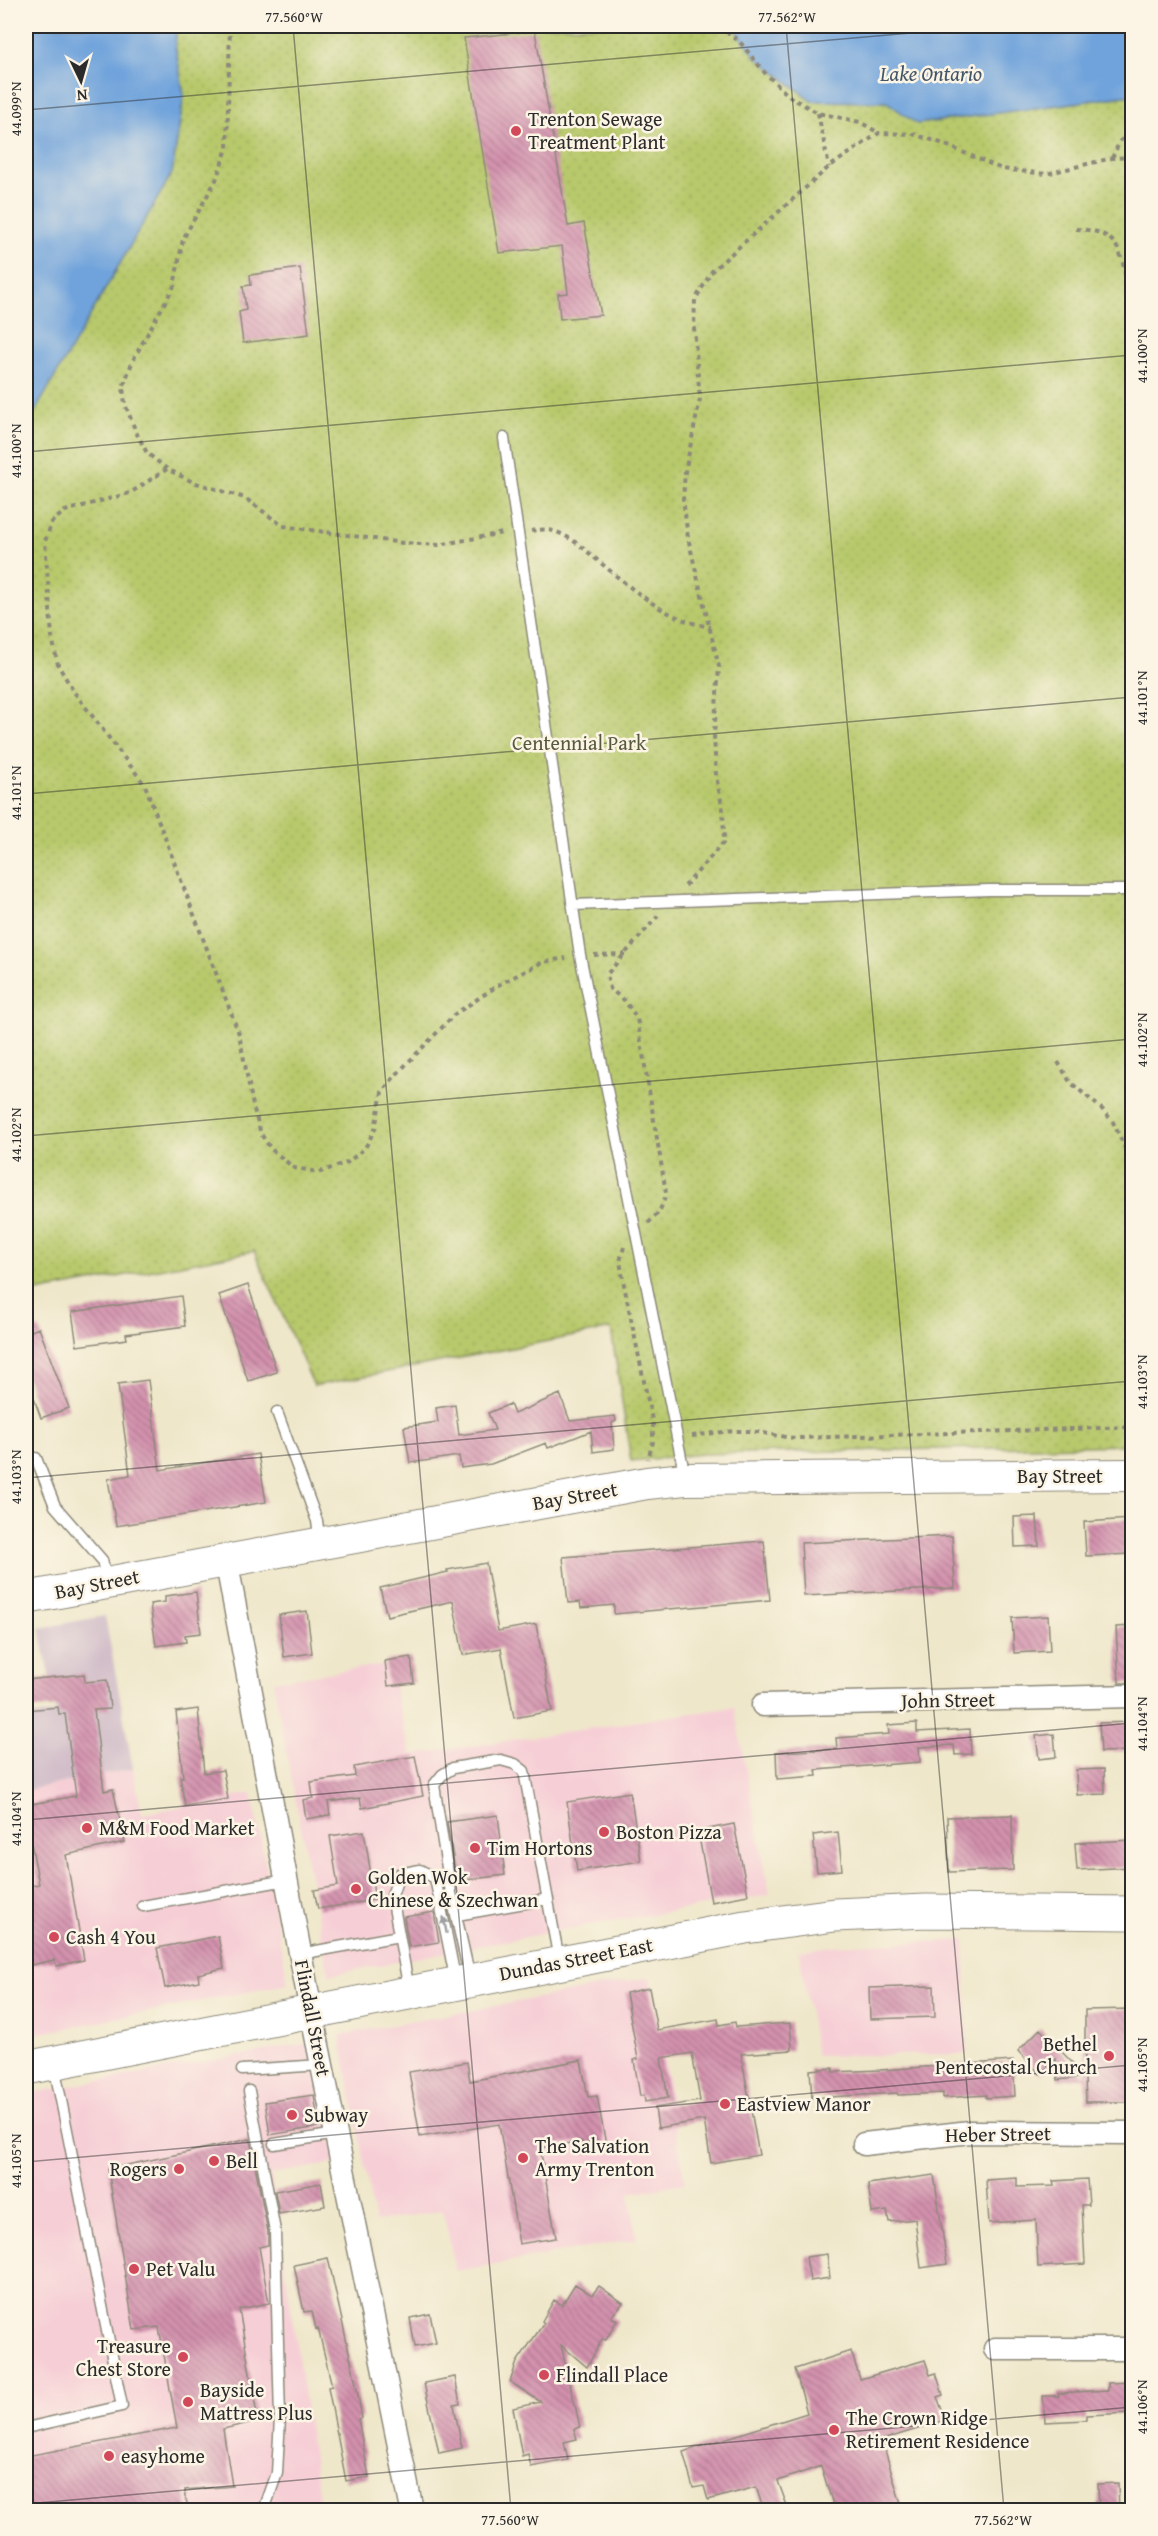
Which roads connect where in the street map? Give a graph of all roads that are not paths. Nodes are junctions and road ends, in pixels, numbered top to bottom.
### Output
1 (504, 438) dead end
2 (1132, 890) edge
3 (573, 905) junction
4 (277, 1412) dead end
5 (36, 1458) dead end
6 (1132, 1475) edge
7 (685, 1479) junction
8 (320, 1543) junction
9 (226, 1559) junction
10 (107, 1582) junction
11 (26, 1598) edge
12 (1132, 1696) edge
13 (763, 1705) dead end
14 (286, 1880) junction
15 (548, 1899) junction
16 (142, 1906) dead end
17 (1132, 1913) edge
18 (457, 1915) junction
19 (399, 1936) junction
20 (300, 1954) junction
21 (560, 1963) junction
22 (463, 1981) junction
23 (409, 1991) junction
24 (311, 2010) junction
25 (322, 2065) junction
26 (40, 2066) edge
27 (242, 2070) dead end
28 (249, 2091) dead end
29 (1132, 2133) edge
30 (336, 2134) junction
31 (274, 2144) dead end
32 (864, 2144) dead end
33 (995, 2349) dead end
34 (1132, 2349) edge
35 (26, 2428) edge
36 (264, 2511) edge
37 (412, 2511) edge

1 - 3 lane
2 - 3 lane
3 - 7 lane
4 - 8 lane
5 - 10 lane
6 - 7 street, Bay Street
7 - 8 street, Bay Street
8 - 9 street, Bay Street
9 - 10 street, Bay Street
9 - 14 street, Flindall Street
10 - 11 street, Bay Street
12 - 13 street, John Street
14 - 16 lane
14 - 20 street, Flindall Street
15 - 18 lane
15 - 18 lane
15 - 21 lane
17 - 21 main road, Dundas Street East
18 - 22 lane
19 - 20 lane
22 -> 19 lane
19 - 23 lane
20 - 24 street, Flindall Street
21 - 22 main road, Dundas Street East
22 - 23 main road, Dundas Street East
23 - 24 main road, Dundas Street East
24 - 25 street, Flindall Street
24 - 26 main road, Dundas Street East
25 - 27 lane
25 - 30 street, Flindall Street
26 - 35 lane
28 - 36 lane
29 - 32 street, Heber Street
30 - 31 lane
30 - 37 street, Flindall Street
33 - 34 street

